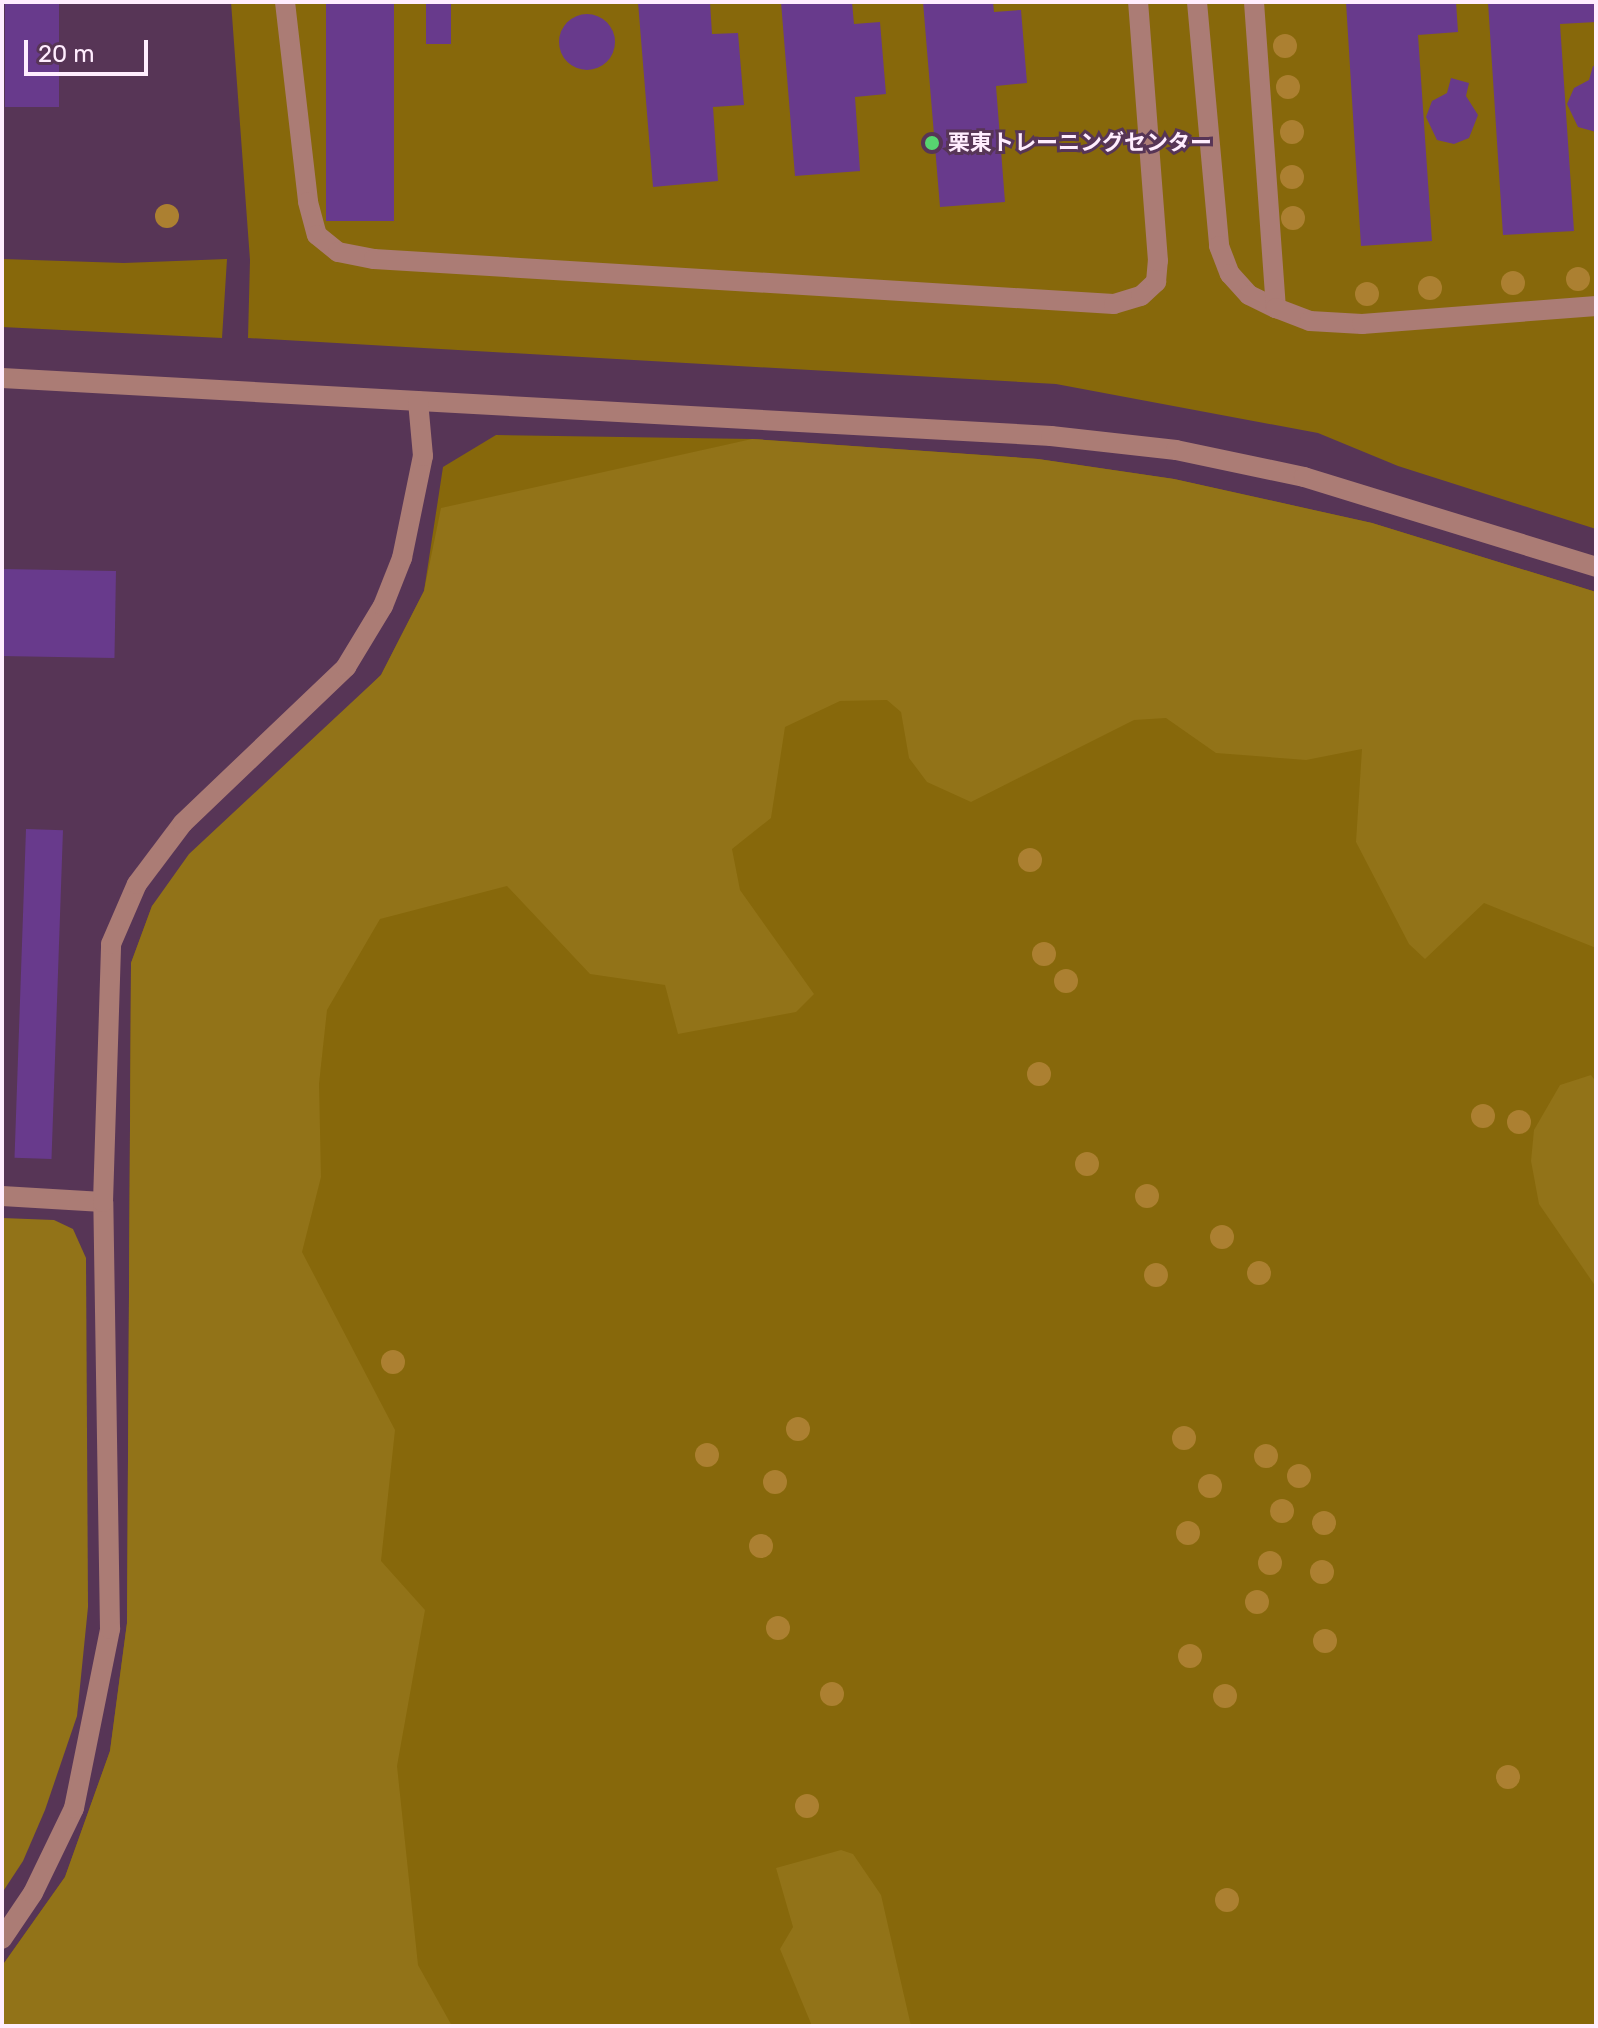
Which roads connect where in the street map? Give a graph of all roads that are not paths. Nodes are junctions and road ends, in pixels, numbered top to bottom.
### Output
1 (285, 2) edge
2 (1138, 2) edge
3 (1197, 2) edge
4 (1254, 2) edge
5 (1596, 306) edge
6 (1276, 308) junction
7 (2, 378) edge
8 (418, 401) junction
9 (1596, 567) edge
10 (2, 1196) edge
11 (103, 1202) junction
12 (2, 1939) edge

1 - 2 street
3 - 6 street
4 - 6 street
5 - 6 street
7 - 8 street
8 - 9 street
8 - 11 street
10 - 11 street
11 - 12 street

